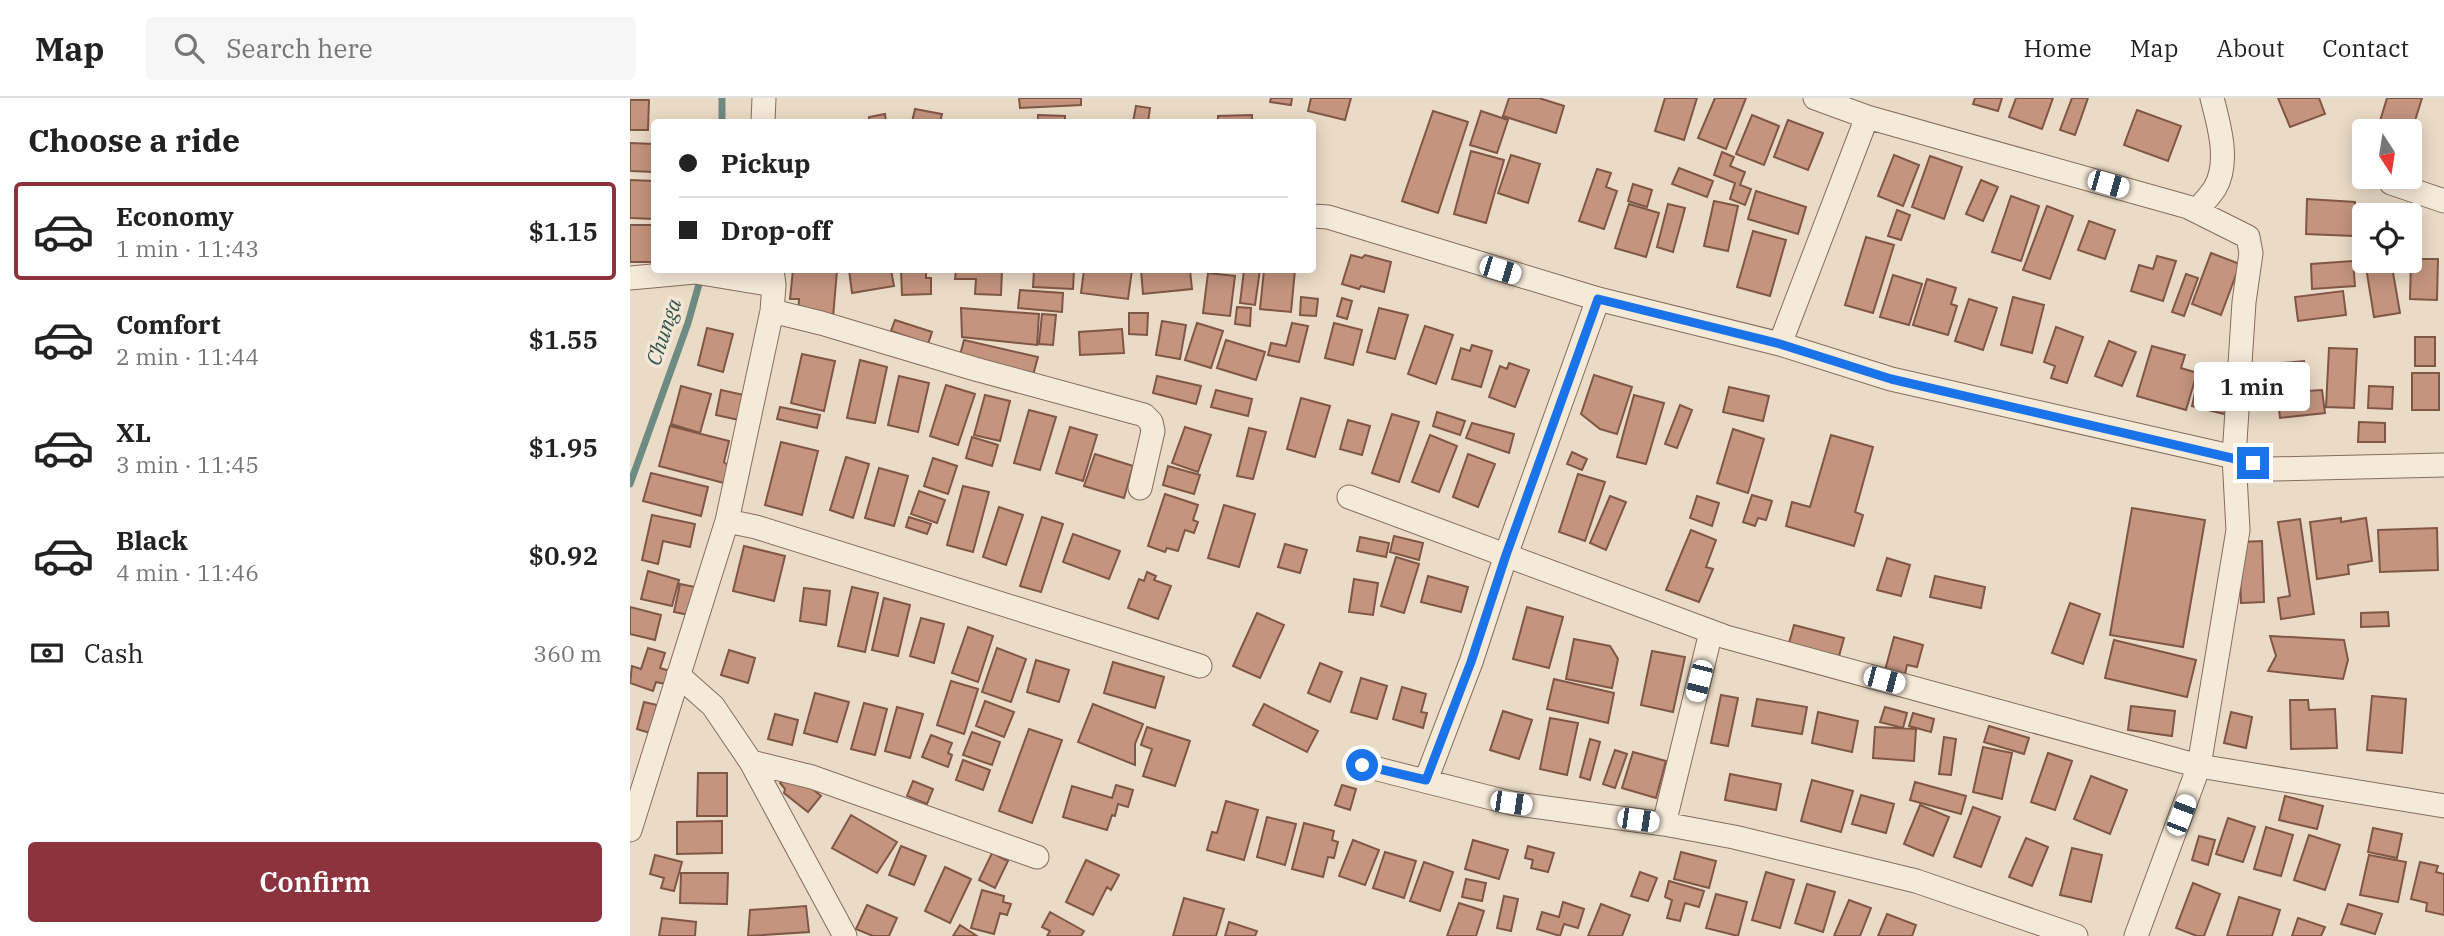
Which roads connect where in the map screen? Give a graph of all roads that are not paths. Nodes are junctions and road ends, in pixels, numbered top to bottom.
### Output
1 (764, 98) edge
2 (1815, 98) edge
3 (2212, 98) edge
4 (1867, 117) junction
5 (764, 119) edge
6 (2408, 189) edge
7 (2444, 201) edge
8 (2197, 210) junction
9 (1316, 216) edge
10 (773, 277) edge
11 (630, 278) edge
12 (1598, 299) junction
13 (772, 311) junction
14 (1780, 344) junction
15 (2234, 457) junction
16 (2444, 466) edge
17 (1140, 488) dead end
18 (1349, 496) dead end
19 (727, 521) junction
20 (1506, 555) junction
21 (1711, 632) junction
22 (1200, 667) dead end
23 (678, 675) junction
24 (751, 762) junction
25 (1362, 765) dead end
26 (2199, 766) junction
27 (1426, 780) junction
28 (2444, 806) edge
29 (1664, 824) junction
30 (630, 830) edge
31 (1037, 857) dead end
32 (845, 936) edge
33 (2076, 936) edge
34 (2136, 936) edge

1 - 5 street
2 - 4 street
3 - 8 street
4 - 8 street
4 - 14 street
6 - 7 street
8 - 15 street
9 - 12 street
10 - 11 street
10 - 13 street
12 - 14 street
12 - 20 street
13 - 17 street
13 - 19 street
14 - 15 street
15 - 16 street
15 - 26 street
18 - 20 street
19 - 22 street
19 - 23 street
20 - 21 street
20 - 27 street
21 - 26 street
21 - 29 street
23 - 24 street
23 - 30 street
24 - 31 street
24 - 32 street
25 - 27 street
26 - 28 street
26 - 34 street
27 - 29 street
29 - 33 street

